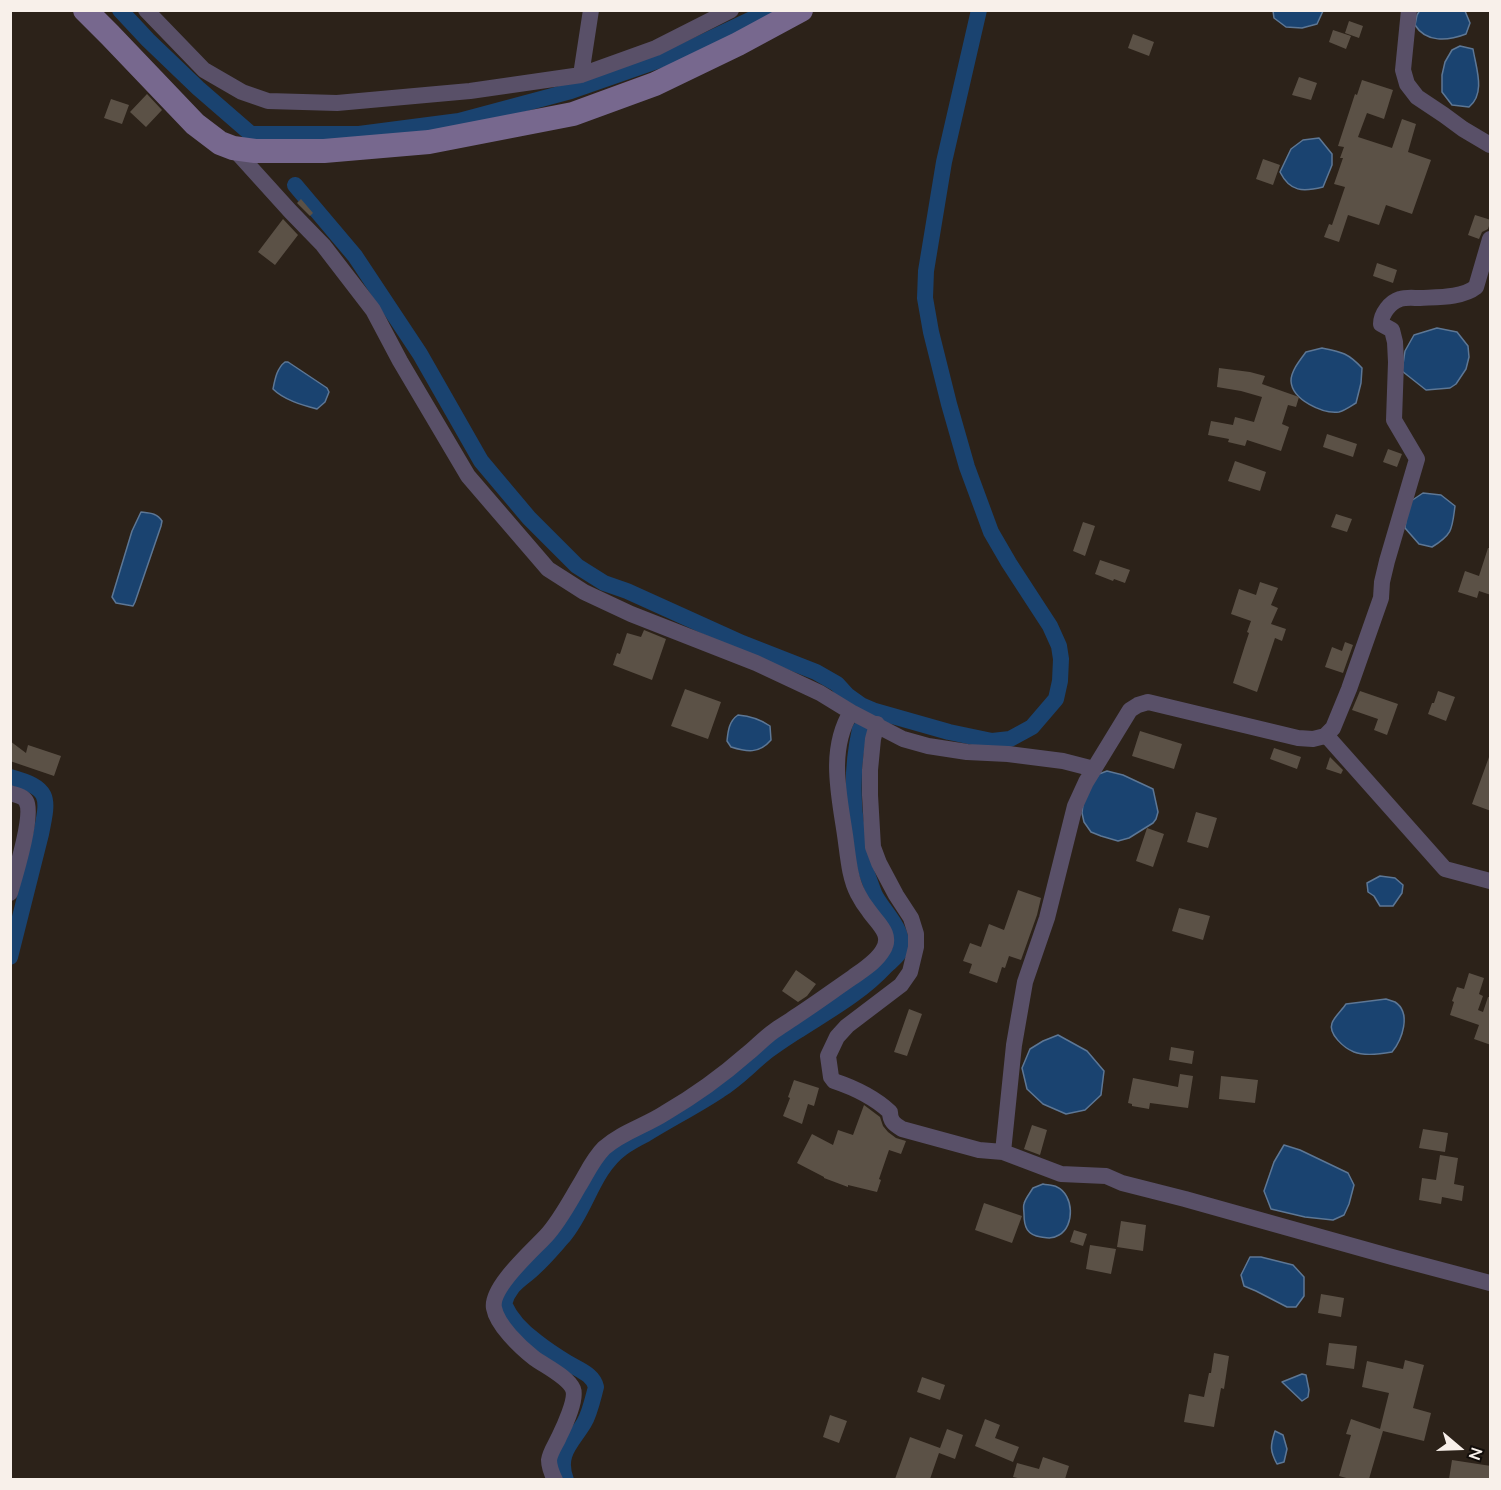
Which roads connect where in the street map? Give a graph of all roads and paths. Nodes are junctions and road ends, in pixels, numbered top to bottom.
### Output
1 (85, 10) edge
2 (146, 10) edge
3 (591, 10) edge
4 (731, 10) edge
5 (801, 10) edge
6 (1409, 10) edge
7 (581, 75) junction
8 (1491, 145) edge
9 (233, 148) junction
10 (1491, 239) edge
11 (851, 712) junction
12 (877, 724) junction
13 (1326, 735) junction
14 (1094, 769) junction
15 (10, 793) edge
16 (1491, 881) edge
17 (10, 893) edge
18 (1003, 1152) junction
19 (1491, 1283) edge
20 (555, 1479) edge

1 - 9 street
2 - 7 street
3 - 7 street
4 - 7 street
5 - 9 street
6 - 8 street
9 - 11 street
10 - 13 street
11 - 12 street
11 - 20 street
12 - 14 street
12 - 18 street
13 - 14 street
13 - 16 street
14 - 18 street
15 - 17 street
18 - 19 street

